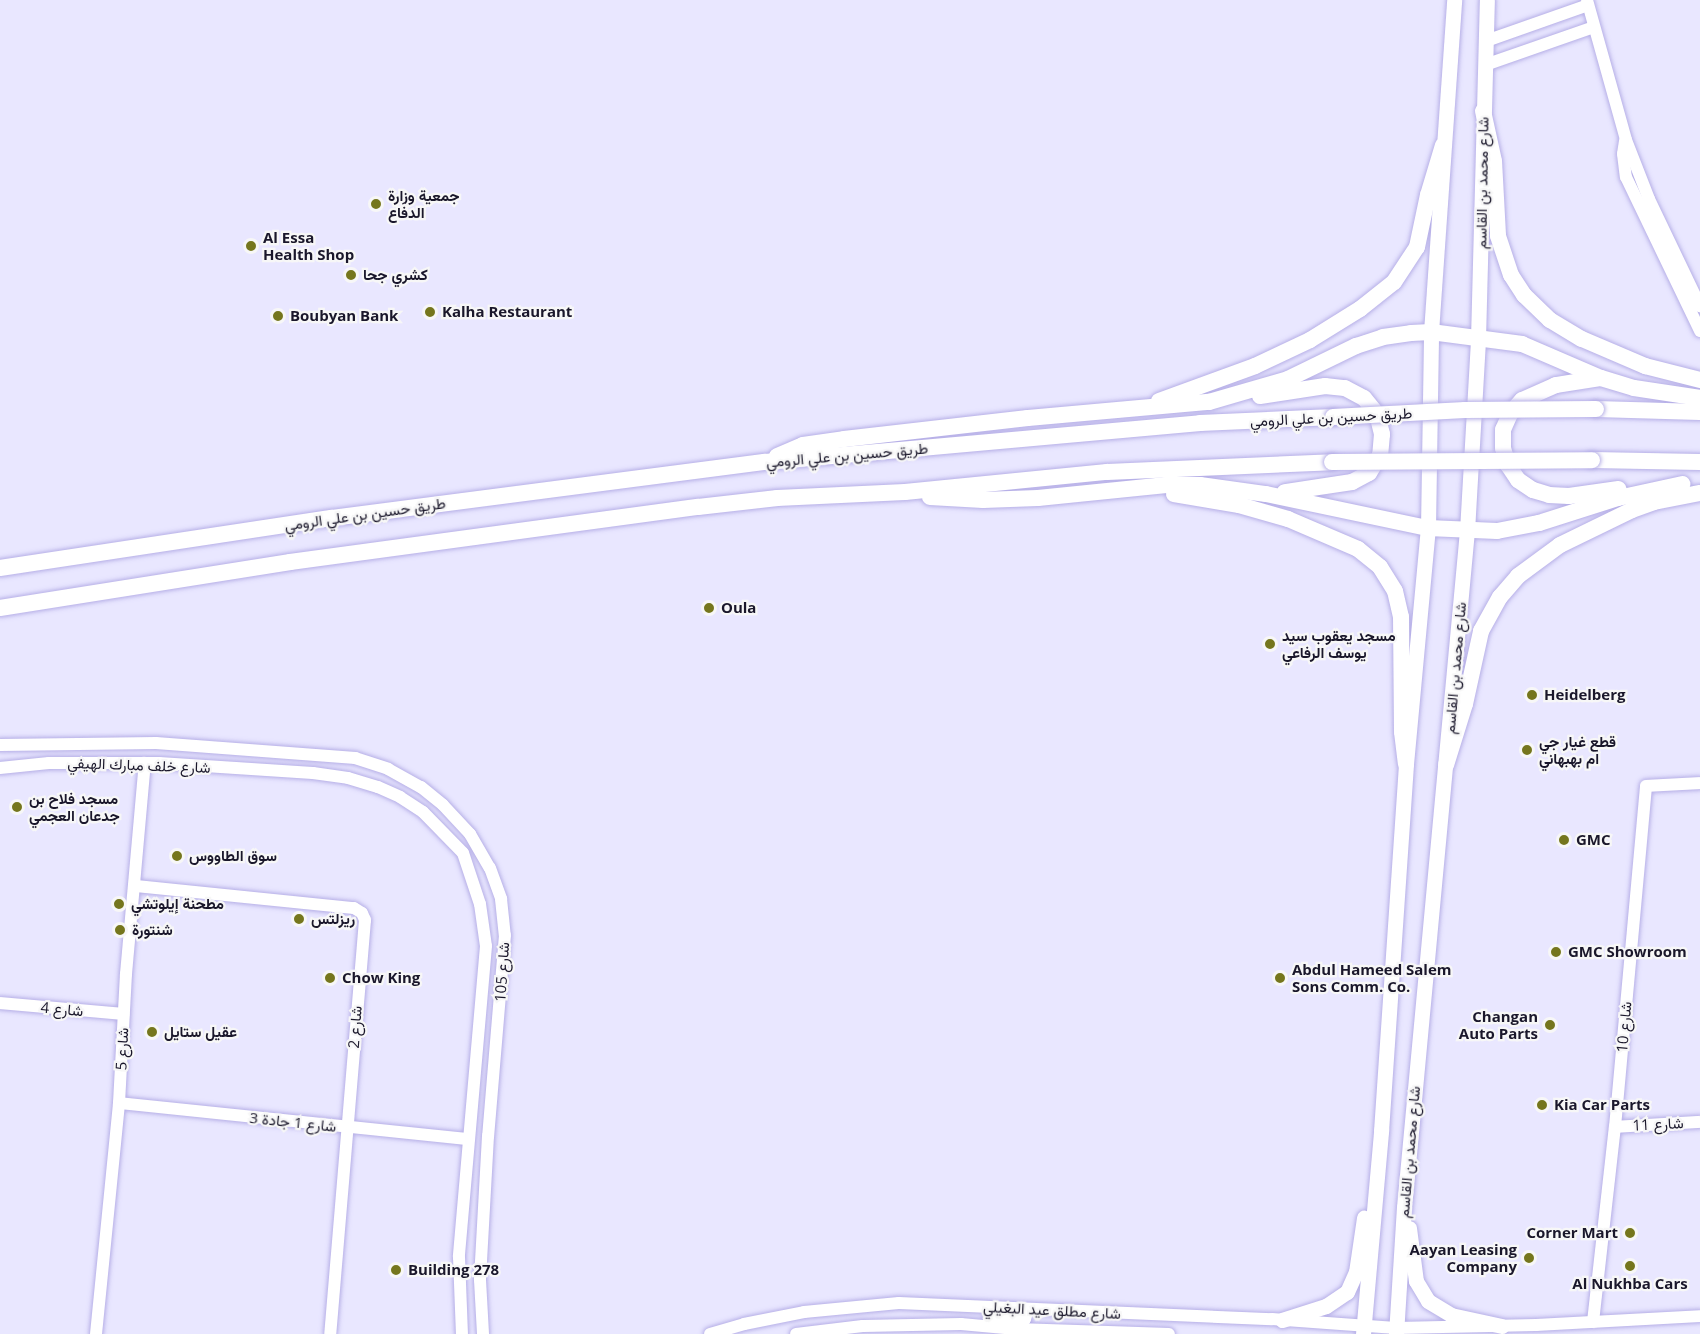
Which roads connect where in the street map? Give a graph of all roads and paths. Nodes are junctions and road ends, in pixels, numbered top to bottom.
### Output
1 (1454, 0) edge
2 (1487, 0) edge
3 (1588, 3) edge
4 (1594, 27) junction
5 (1486, 41) junction
6 (1485, 65) junction
7 (1483, 111) junction
8 (1626, 140) junction
9 (1443, 145) junction
10 (1700, 306) edge
11 (1700, 331) edge
12 (1431, 332) junction
13 (1478, 339) junction
14 (1601, 378) junction
15 (1700, 380) edge
16 (1700, 398) edge
17 (1209, 402) junction
18 (1130, 410) junction
19 (1700, 412) edge
20 (765, 462) junction
21 (1700, 462) edge
22 (1692, 483) edge
23 (1132, 488) junction
24 (905, 492) junction
25 (1700, 492) edge
26 (1266, 494) junction
27 (1428, 528) junction
28 (1467, 531) junction
29 (0, 568) edge
30 (0, 608) edge
31 (0, 746) edge
32 (278, 751) junction
33 (146, 763) junction
34 (1406, 764) junction
35 (1446, 765) junction
36 (0, 768) edge
37 (278, 772) junction
38 (1700, 783) edge
39 (136, 885) junction
40 (484, 980) junction
41 (502, 982) junction
42 (0, 1003) edge
43 (124, 1014) junction
44 (1385, 1057) junction
45 (119, 1103) junction
46 (1700, 1122) edge
47 (1615, 1126) junction
48 (347, 1128) junction
49 (468, 1139) junction
50 (1404, 1207) junction
51 (1028, 1309) junction
52 (1700, 1316) edge
53 (1282, 1320) junction
54 (1593, 1322) junction
55 (927, 1325) junction
56 (1502, 1326) junction
57 (1364, 1330) edge
58 (1396, 1331) edge
59 (96, 1334) edge
60 (330, 1334) edge
61 (462, 1334) edge
62 (483, 1334) edge
63 (710, 1334) edge
64 (796, 1334) edge
65 (1169, 1334) edge

1 - 9 main road, شارع محمد بن القاسم
2 - 5 main road, شارع محمد بن القاسم
3 - 4 street
3 - 5 street
4 - 6 street
4 - 8 street
5 - 6 main road, شارع محمد بن القاسم
6 - 7 main road, شارع محمد بن القاسم
7 - 13 main road, شارع محمد بن القاسم
7 - 15 highway
8 - 10 street
8 - 11 street
9 - 12 main road, شارع محمد بن القاسم
9 - 18 highway
12 - 13 highway
12 - 17 highway
12 - 27 main road, شارع محمد بن القاسم
13 - 14 highway
13 - 28 main road, شارع محمد بن القاسم
14 - 16 highway
14 - 22 highway
17 - 18 highway
17 - 26 highway
18 - 20 highway
19 - 20 highway, طريق حسين بن علي الرومي, bridge
20 - 29 highway, طريق حسين بن علي الرومي
21 - 24 highway, bridge
22 - 28 highway
23 - 24 highway
23 - 26 highway
23 - 34 highway
24 - 30 highway
25 - 35 highway
26 - 27 highway
27 - 28 highway
27 - 34 main road, شارع محمد بن القاسم
28 - 35 main road, شارع محمد بن القاسم
31 - 32 street, شارع خلف مبارك الهيفي
32 - 37 street
32 - 41 street, شارع 105
33 - 36 street, شارع خلف مبارك الهيفي
33 - 37 street, شارع خلف مبارك الهيفي
33 - 39 street, شارع 5
34 - 44 main road, شارع محمد بن القاسم
35 - 50 main road, شارع محمد بن القاسم
37 - 40 street, شارع 105
38 - 47 street, شارع 10
39 - 43 street, شارع 5
39 - 48 street, شارع 2
40 - 41 street
40 - 49 street, شارع 105
41 - 62 street, شارع 105
42 - 43 street, شارع 4
43 - 45 street, شارع 5
44 - 53 main road
44 - 57 main road, شارع محمد بن القاسم
45 - 48 street, شارع 1 جادة 3
45 - 59 street, شارع 5
46 - 47 street, شارع 11
47 - 54 street, شارع 10
48 - 49 street, شارع 1 جادة 3
48 - 60 street, شارع 2
49 - 61 street, شارع 105
50 - 56 main road
50 - 58 main road, شارع محمد بن القاسم
51 - 53 street, شارع مطلق عيد البغيلي
51 - 55 street
51 - 63 street, شارع مطلق عيد البغيلي
52 - 54 street, شارع مطلق عيد البغيلي
53 - 57 street, شارع مطلق عيد البغيلي
54 - 56 street, شارع مطلق عيد البغيلي
55 - 64 street, شارع مطلق عيد البغيلي
55 - 65 street, شارع مطلق عيد البغيلي
56 - 58 street, شارع مطلق عيد البغيلي
57 - 58 street, شارع مطلق عيد البغيلي

